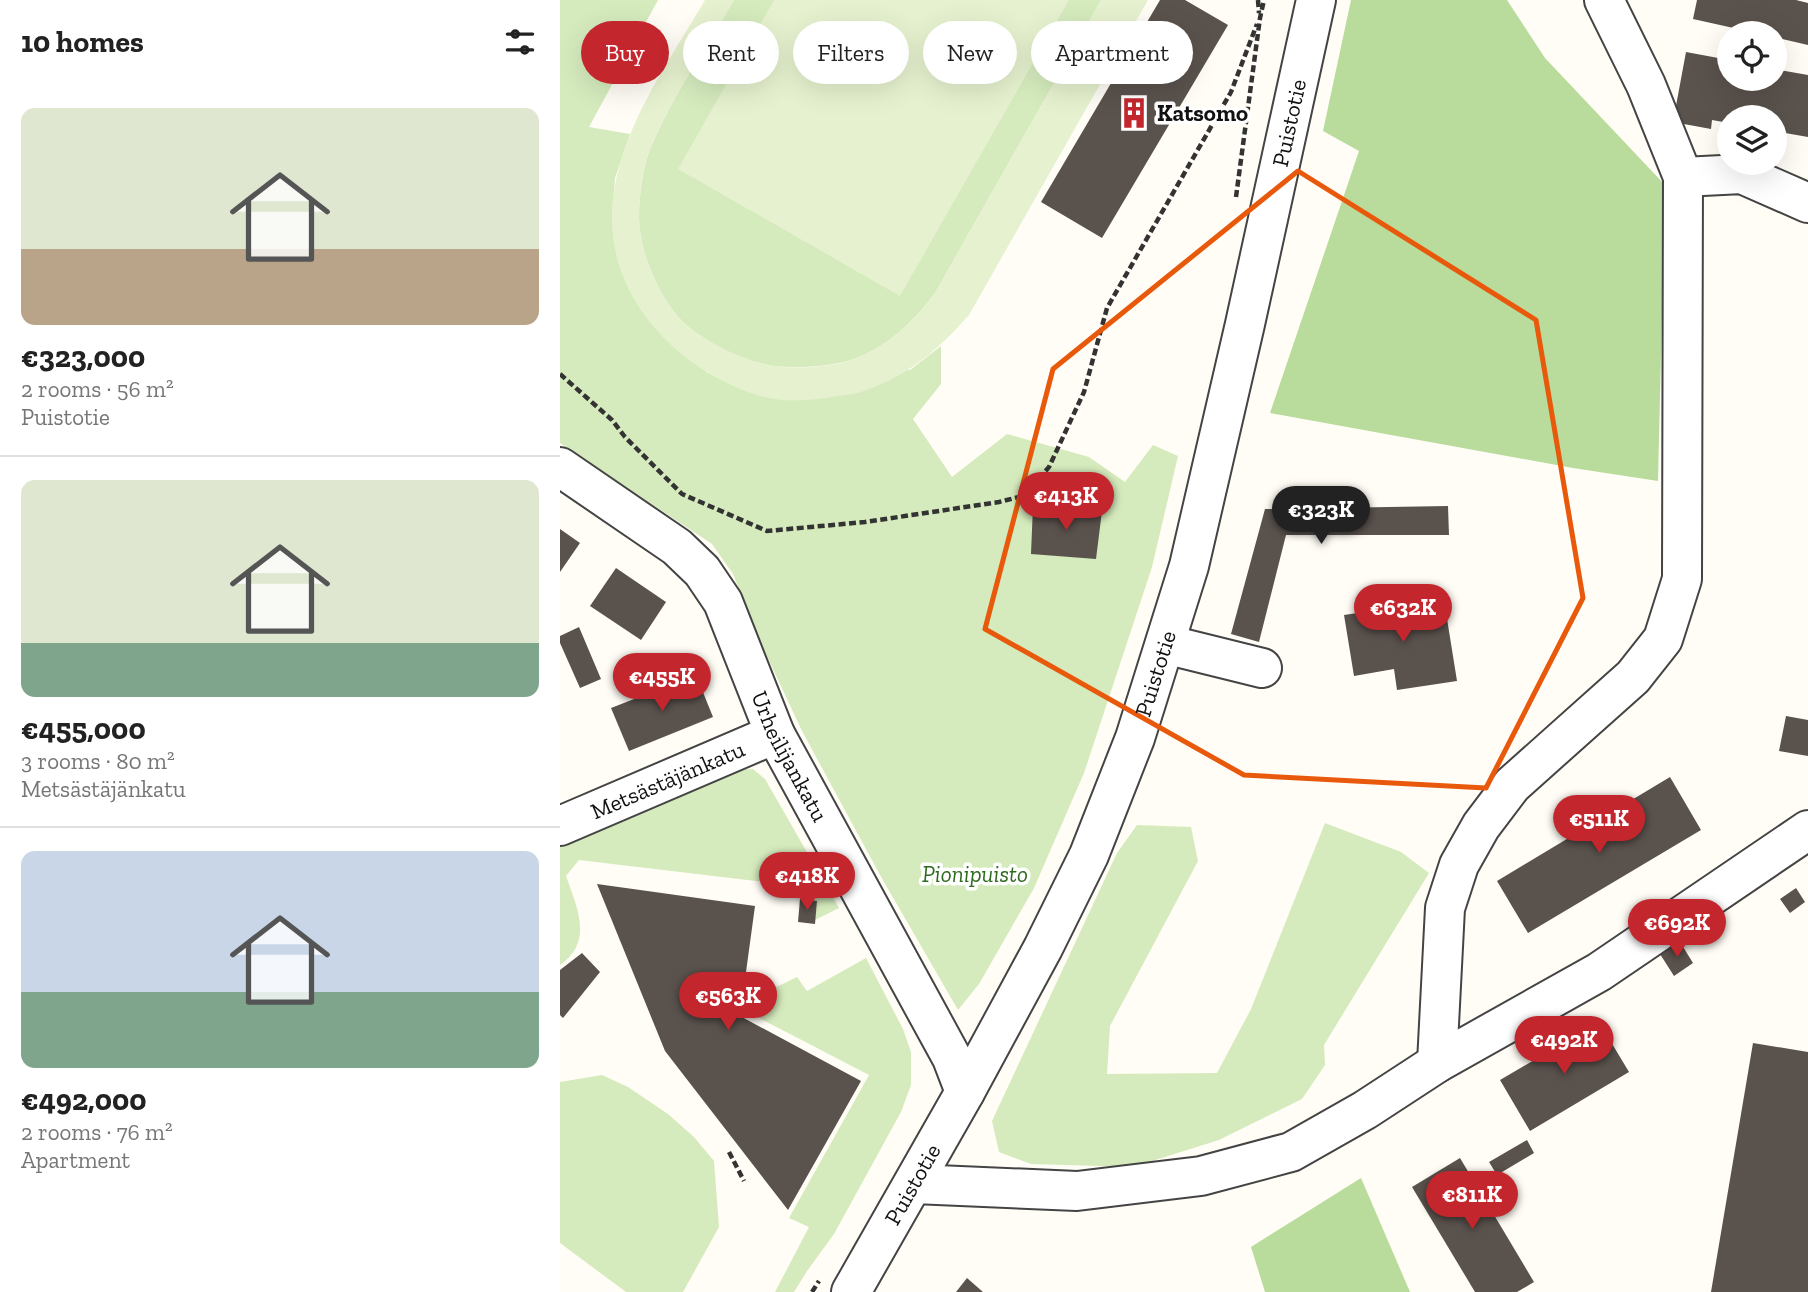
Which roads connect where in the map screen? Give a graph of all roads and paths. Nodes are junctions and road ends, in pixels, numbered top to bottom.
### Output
1 (1258, 0) edge
2 (1264, 0) edge
3 (1316, 0) edge
4 (1604, 0) edge
5 (1260, 18) junction
6 (1682, 177) junction
7 (1808, 203) edge
8 (1234, 210) dead end
9 (560, 374) edge
10 (560, 467) edge
11 (1165, 644) junction
12 (1262, 668) dead end
13 (775, 734) junction
14 (560, 826) edge
15 (1808, 830) edge
16 (1437, 1063) junction
17 (965, 1092) junction
18 (729, 1153) dead end
19 (744, 1181) dead end
20 (914, 1184) junction
21 (839, 1281) edge
22 (812, 1292) edge

1 - 5 path
2 - 5 path
3 - 11 street, Puistotie
4 - 6 street
5 - 8 path
5 - 9 path
6 - 7 street
6 - 16 street
10 - 13 street, Urheilijankatu
11 - 12 street
11 - 17 street, Puistotie
13 - 14 street, Metsästäjänkatu
13 - 17 street, Urheilijankatu
15 - 16 street
16 - 20 street
17 - 20 street, Puistotie
18 - 19 path
20 - 21 street, Puistotie
21 - 22 path

